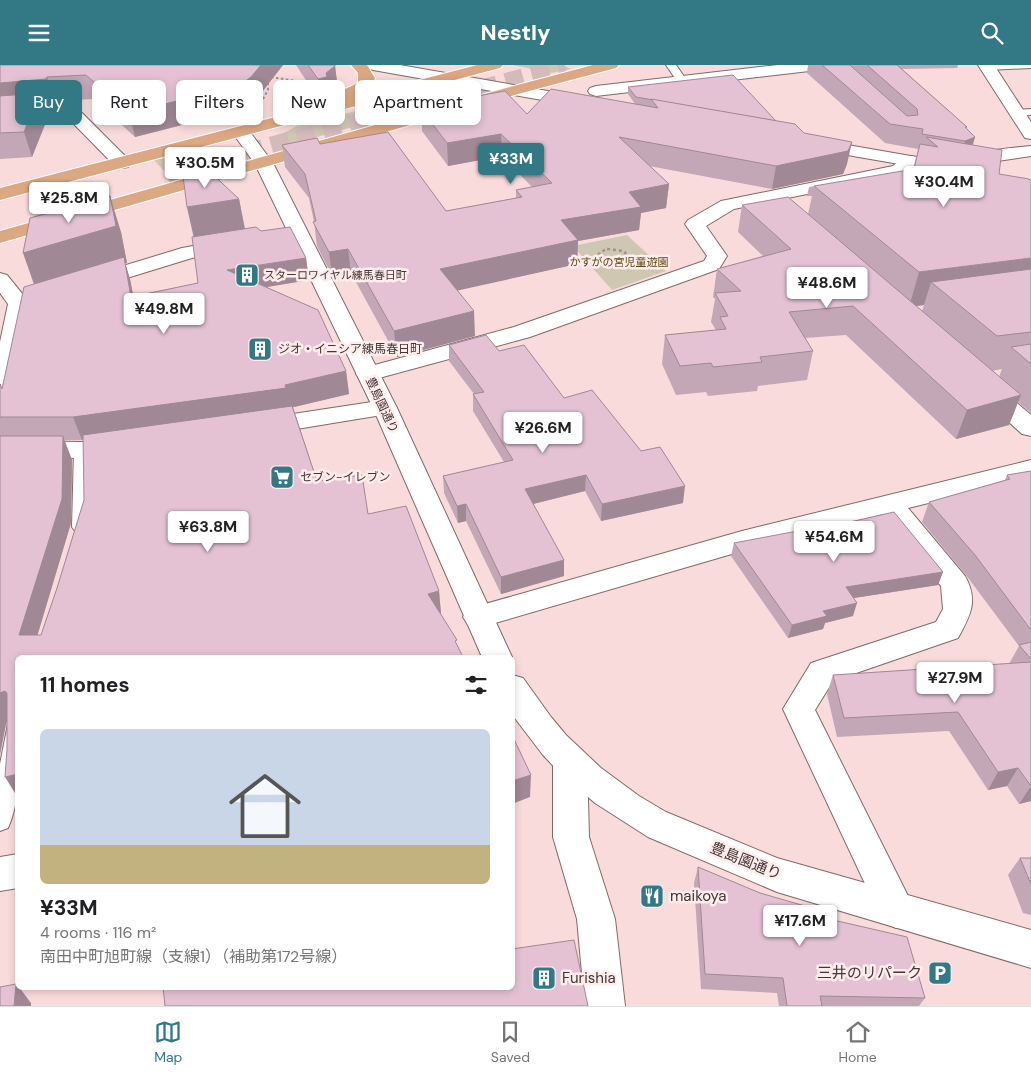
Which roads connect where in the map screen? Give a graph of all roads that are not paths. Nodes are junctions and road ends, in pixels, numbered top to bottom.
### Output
1 (359, 65) edge
2 (373, 65) edge
3 (495, 65) edge
4 (611, 65) edge
5 (671, 65) edge
6 (818, 65) edge
7 (1031, 65) edge
8 (986, 66) edge
9 (444, 79) junction
10 (683, 82) junction
11 (512, 91) junction
12 (596, 91) dead end
13 (607, 107) edge
14 (1023, 113) edge
15 (0, 114) edge
16 (249, 130) junction
17 (1031, 134) edge
18 (792, 140) edge
19 (1031, 151) edge
20 (910, 161) junction
21 (122, 163) junction
22 (264, 163) junction
23 (958, 170) junction
24 (986, 175) edge
25 (0, 194) edge
26 (768, 197) junction
27 (0, 208) edge
28 (790, 216) edge
29 (0, 220) edge
30 (0, 237) edge
31 (248, 243) edge
32 (0, 279) edge
33 (19, 304) junction
34 (3, 366) edge
35 (368, 374) junction
36 (979, 377) edge
37 (0, 398) edge
38 (385, 408) junction
39 (1031, 428) edge
40 (236, 430) edge
41 (140, 443) edge
42 (0, 449) edge
43 (82, 451) junction
44 (1031, 469) edge
45 (889, 503) junction
46 (77, 541) edge
47 (478, 617) junction
48 (496, 655) edge
49 (517, 703) edge
50 (15, 740) edge
51 (570, 762) junction
52 (0, 821) edge
53 (15, 872) edge
54 (0, 874) edge
55 (896, 910) junction
56 (1031, 949) edge
57 (605, 1006) edge

1 - 16 main road
2 - 9 street
3 - 9 main road
4 - 11 main road
5 - 10 lane
6 - 10 street
7 - 8 lane
8 - 14 street
9 - 11 street
9 - 16 main road
10 - 12 street
11 - 13 street
11 - 22 main road
14 - 17 street
15 - 21 street
16 - 21 main road
16 - 22 street, 豊島園通り
18 - 20 street
19 - 23 street
20 - 23 street
20 - 26 street
21 - 25 main road
22 - 30 main road
22 - 35 street, 豊島園通り
23 - 24 street
26 - 28 street
26 - 35 street
27 - 29 main road
31 - 33 street
32 - 33 street
33 - 34 street
34 - 37 street
35 - 38 street, 豊島園通り
36 - 39 street
38 - 40 street
38 - 47 street, 豊島園通り
41 - 43 street
42 - 43 street
43 - 46 lane
44 - 45 street
45 - 47 street
45 - 55 street
47 - 48 street, 豊島園通り
49 - 51 street, 豊島園通り
50 - 52 lane
51 - 55 street, 豊島園通り
51 - 57 street
53 - 54 street
55 - 56 street, 豊島園通り

